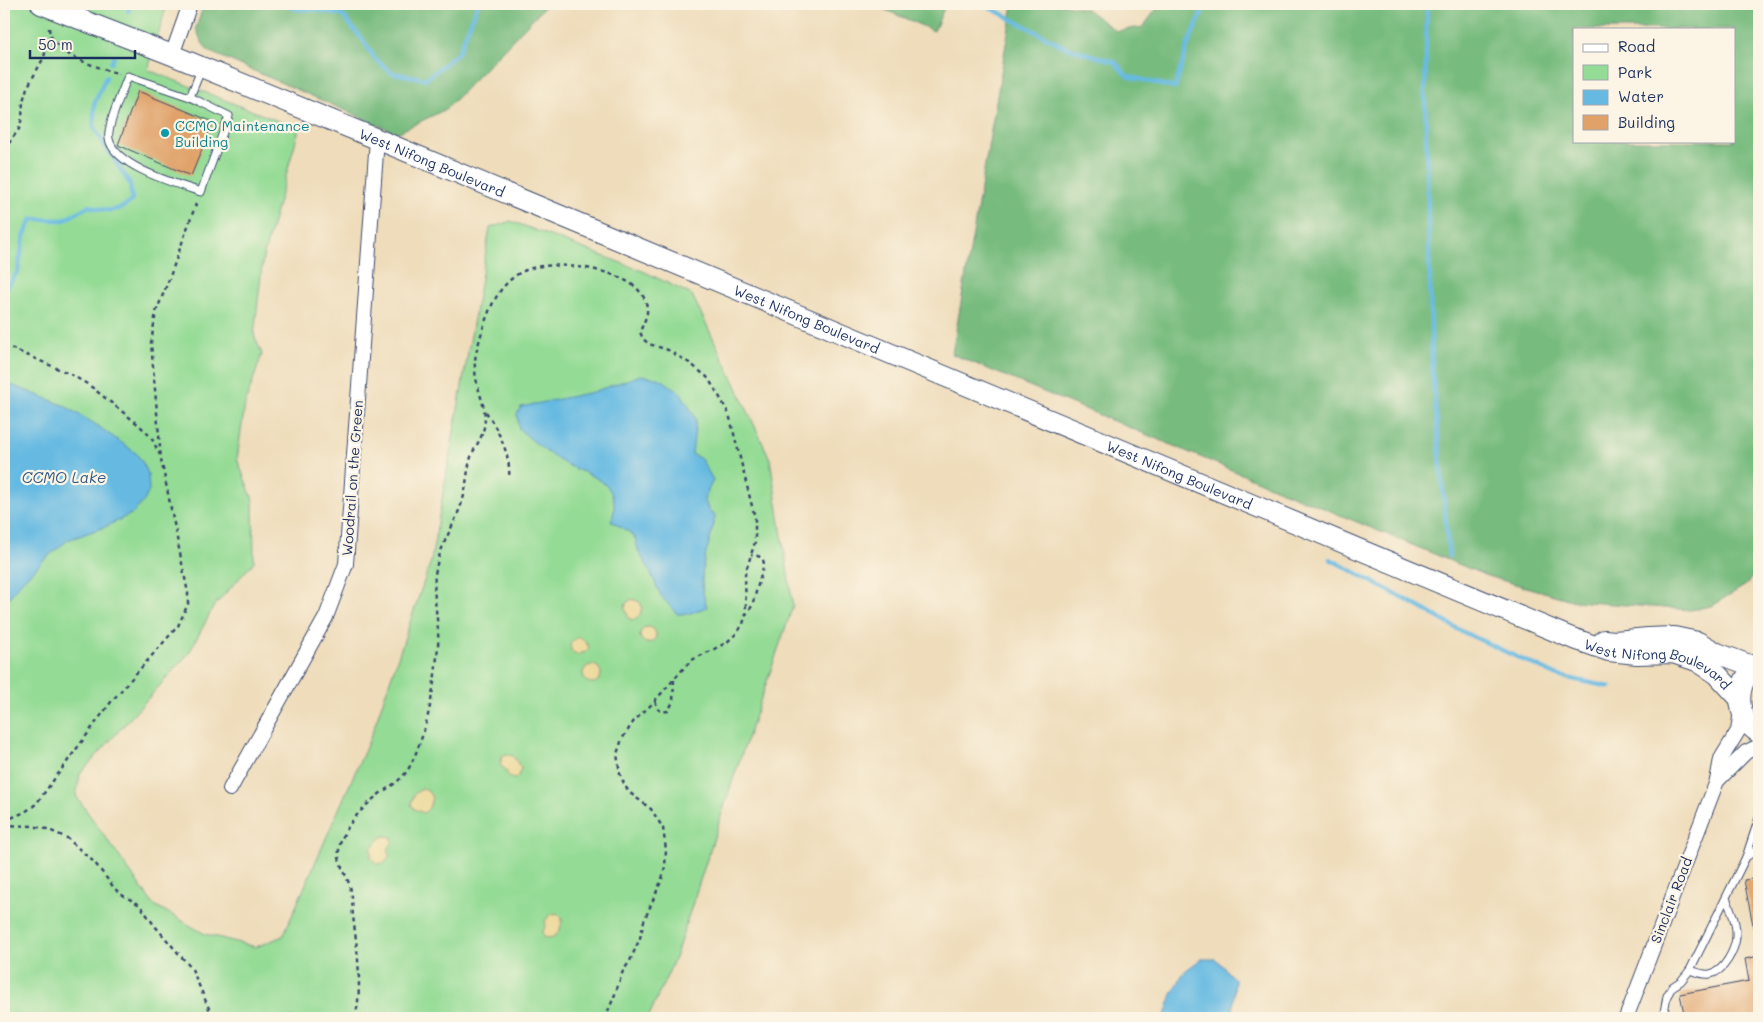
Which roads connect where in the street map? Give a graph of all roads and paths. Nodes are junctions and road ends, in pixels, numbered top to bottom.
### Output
1 (41, 4) edge
2 (190, 4) edge
3 (49, 28) dead end
4 (50, 35) junction
5 (172, 54) junction
6 (202, 67) junction
7 (128, 76) junction
8 (190, 97) junction
9 (377, 139) junction
10 (4, 150) edge
11 (201, 192) junction
12 (4, 345) edge
13 (485, 410) junction
14 (161, 456) junction
15 (509, 477) dead end
16 (751, 555) junction
17 (745, 618) junction
18 (1569, 637) junction
19 (1757, 666) edge
20 (674, 679) junction
21 (655, 701) junction
22 (1741, 705) junction
23 (1759, 733) edge
24 (1759, 746) edge
25 (1717, 781) junction
26 (230, 789) dead end
27 (1759, 818) edge
28 (4, 821) edge
29 (4, 825) edge
30 (1759, 849) edge
31 (1746, 857) junction
32 (1726, 898) junction
33 (1690, 970) junction
34 (213, 1018) edge
35 (355, 1018) edge
36 (604, 1018) edge
37 (1626, 1018) edge
38 (1663, 1018) edge

1 - 5 main road, West Nifong Boulevard
2 - 5 street
3 - 4 path
4 - 7 path
4 - 10 path
5 - 6 main road, West Nifong Boulevard
6 - 8 lane
6 - 9 main road, West Nifong Boulevard
7 - 8 lane
7 - 11 lane
8 - 11 lane
9 - 18 main road, West Nifong Boulevard
9 - 26 street, Woodrail on the Green
11 - 14 path
12 - 14 path
13 - 15 path
13 - 16 path
13 - 35 path
14 - 28 path
16 - 17 path
16 - 17 path
17 - 20 path
18 - 19 main road, West Nifong Boulevard
18 - 22 main road, West Nifong Boulevard
19 - 22 main road
20 - 21 path
20 - 21 path
21 - 36 path
22 - 23 main road, West Nifong Boulevard
22 - 25 street, Sinclair Road
24 - 25 street, Sinclair Road
25 - 37 street, Sinclair Road
27 - 31 lane
29 - 34 path
30 - 31 lane
31 - 32 lane
32 - 33 lane
32 - 33 lane
33 - 38 lane

